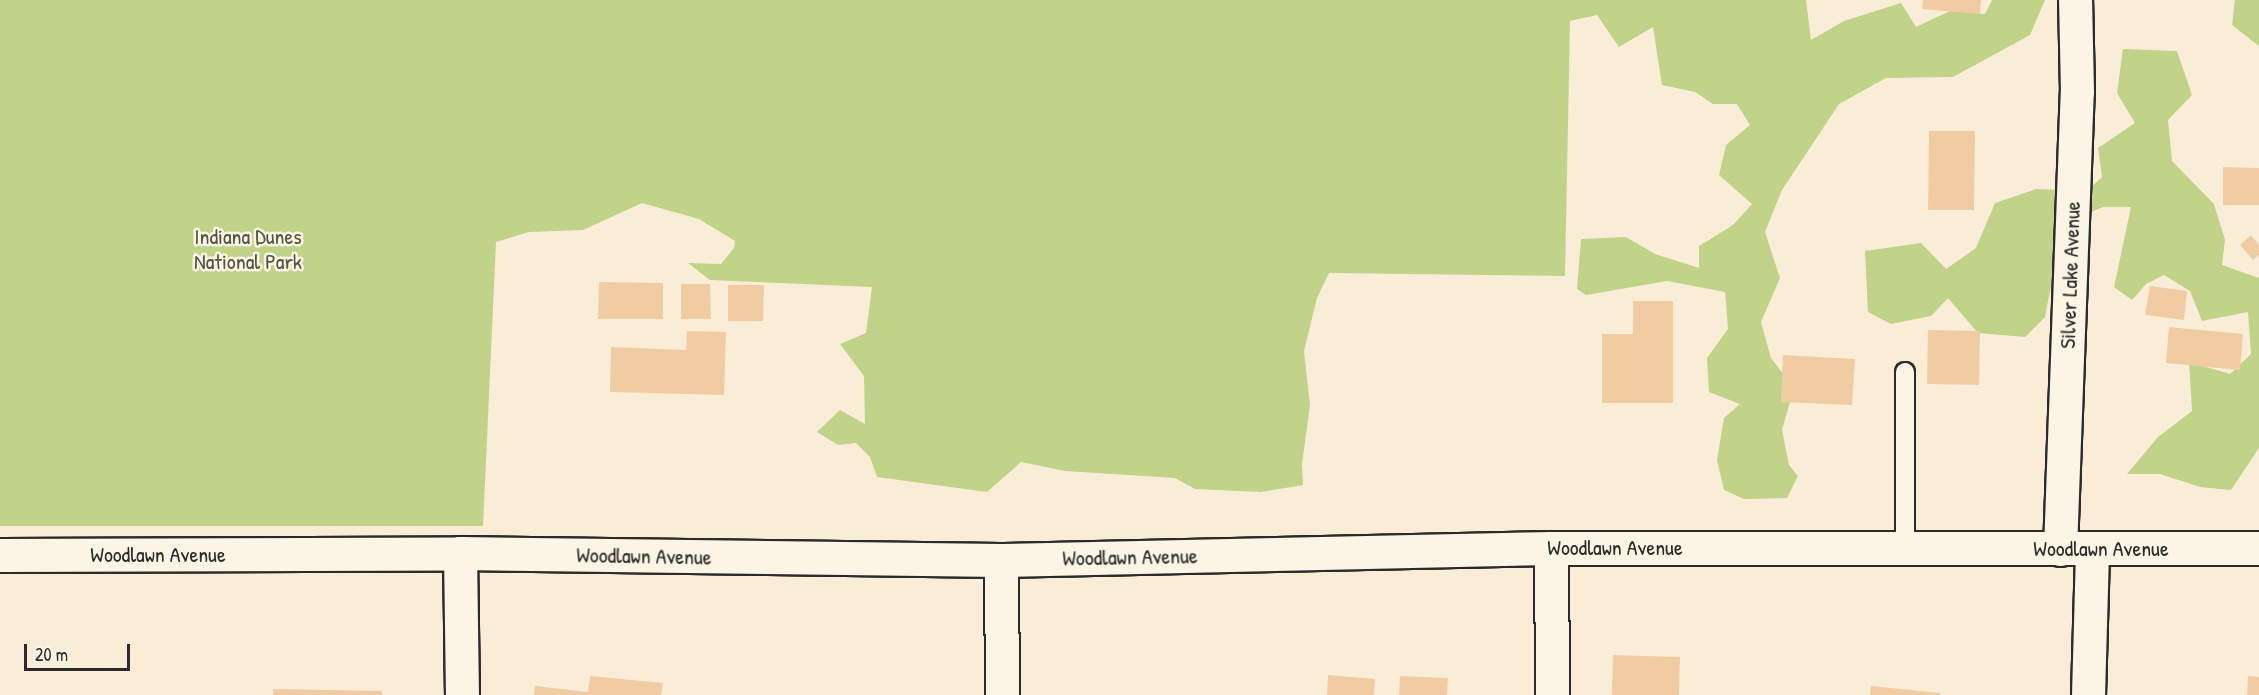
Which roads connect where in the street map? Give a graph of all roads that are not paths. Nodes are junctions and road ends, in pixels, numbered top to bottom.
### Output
1 (2075, 0) edge
2 (1905, 372) dead end
3 (1551, 548) junction
4 (2259, 548) edge
5 (1905, 549) junction
6 (2076, 549) junction
7 (460, 553) junction
8 (0, 555) edge
9 (1001, 560) junction
10 (462, 695) edge
11 (1002, 695) edge
12 (1552, 695) edge
13 (2088, 695) edge

1 - 6 street, Silver Lake Avenue
2 - 5 lane
3 - 5 street, Woodlawn Avenue
3 - 9 street, Woodlawn Avenue
3 - 12 street
4 - 6 street, Woodlawn Avenue
5 - 6 street, Woodlawn Avenue
6 - 13 street, Silver Lake Avenue
7 - 8 street, Woodlawn Avenue
7 - 9 street, Woodlawn Avenue
7 - 10 street
9 - 11 street

